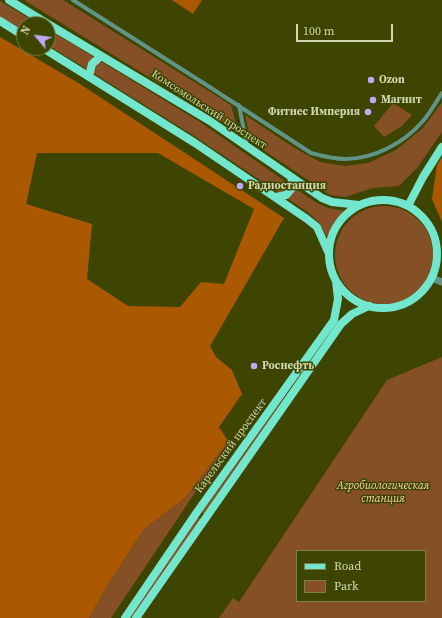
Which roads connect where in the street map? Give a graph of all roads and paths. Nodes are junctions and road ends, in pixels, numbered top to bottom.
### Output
1 (9, 0) edge
2 (73, 0) edge
3 (35, 16) edge
4 (0, 21) edge
5 (56, 29) edge
6 (16, 31) edge
7 (56, 55) edge
8 (101, 56) junction
9 (89, 76) junction
10 (442, 93) edge
11 (440, 97) edge
12 (239, 105) junction
13 (247, 146) junction
14 (442, 147) edge
15 (291, 177) junction
16 (276, 197) junction
17 (359, 205) junction
18 (408, 206) junction
19 (329, 254) junction
20 (432, 278) junction
21 (336, 281) junction
22 (442, 282) edge
23 (369, 306) junction
24 (197, 512) junction
25 (206, 518) junction
26 (125, 618) edge
27 (136, 618) edge

1 - 3 main road, Комсомольский проспект
2 - 12 street
4 - 6 main road
5 - 8 main road, Комсомольский проспект
7 - 9 main road
8 - 9 main road
8 - 13 main road, Комсомольский проспект
9 - 16 main road
10 - 11 street
11 - 12 street
12 - 13 street
13 - 15 main road, Комсомольский проспект
14 - 18 main road
15 - 16 main road
15 - 17 main road, Комсомольский проспект
16 - 19 main road
17 - 18 main road
17 - 19 main road
18 - 20 main road
19 - 21 main road
20 - 22 street
20 - 23 main road
21 - 23 main road
21 - 24 main road, Карельский проспект
23 - 25 main road, Карельский проспект
24 - 25 main road
24 - 26 main road, Карельский проспект
25 - 27 main road, Карельский проспект

